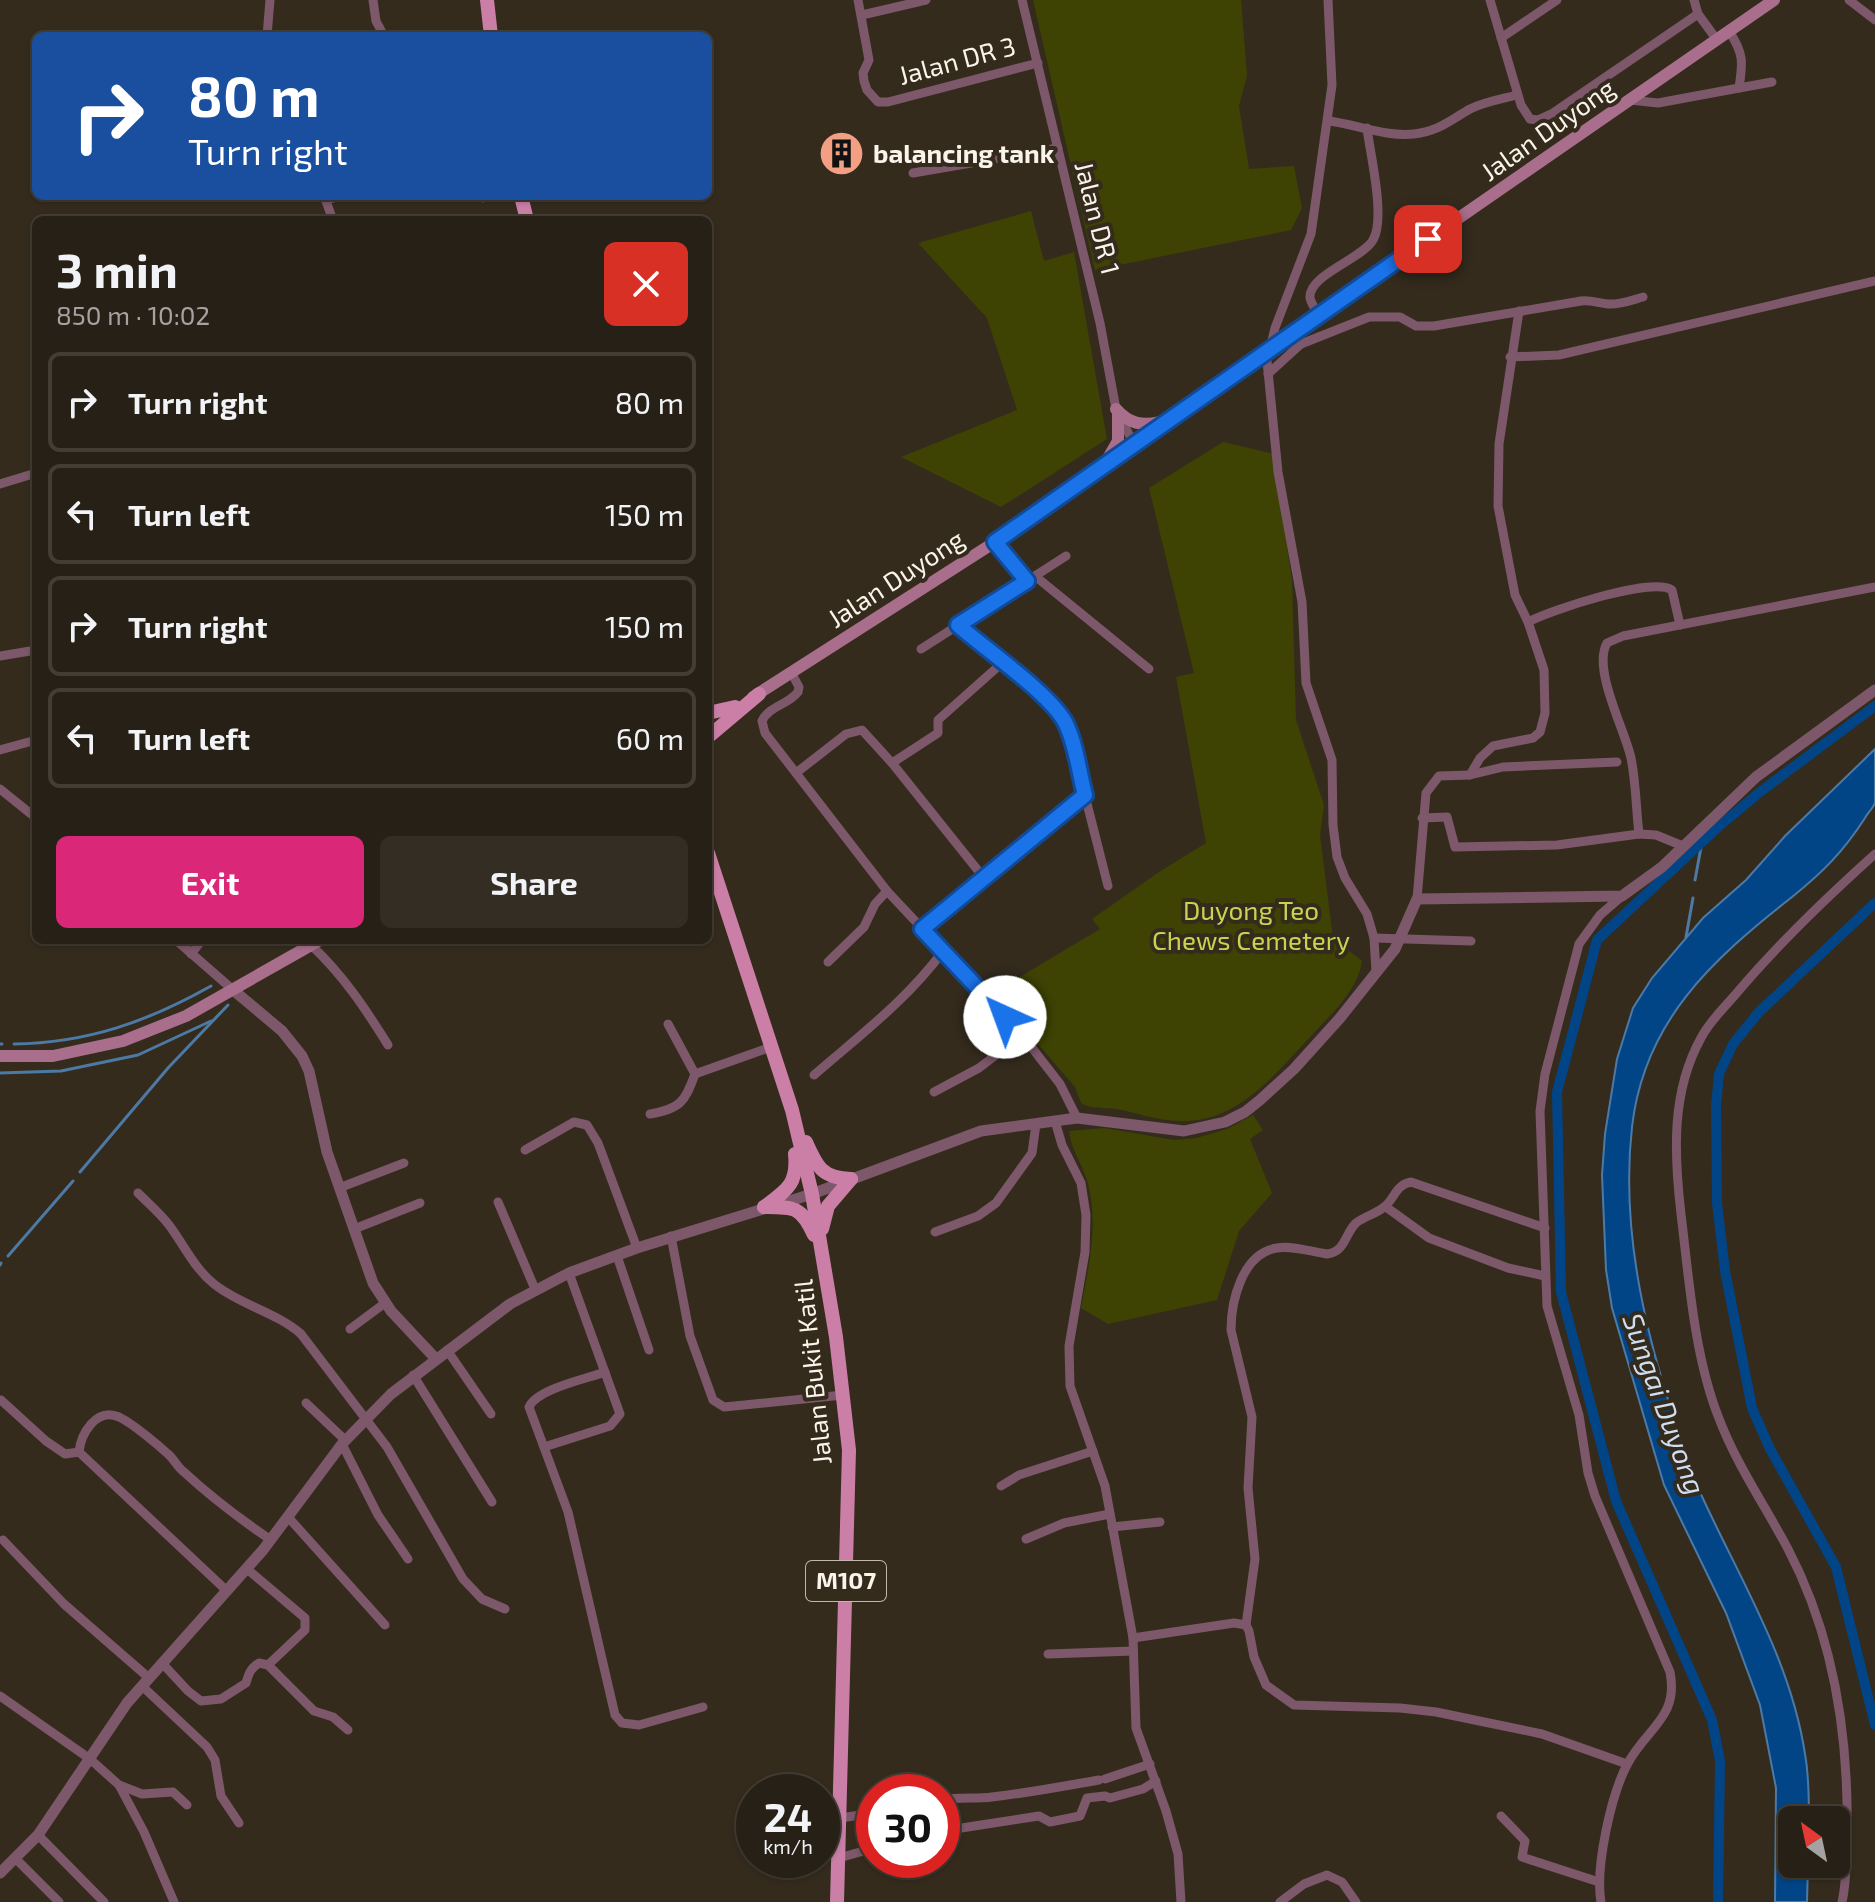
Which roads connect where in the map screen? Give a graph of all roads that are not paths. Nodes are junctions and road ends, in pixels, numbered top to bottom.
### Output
1 (270, 0) edge
2 (373, 0) edge
3 (487, 0) edge
4 (858, 0) edge
5 (926, 0) edge
6 (1022, 0) edge
7 (1328, 0) edge
8 (1490, 0) edge
9 (1557, 0) edge
10 (1694, 0) edge
11 (1774, 0) edge
12 (1849, 0) edge
13 (1698, 14) junction
14 (862, 15) junction
15 (1875, 20) edge
16 (1729, 31) junction
17 (267, 32) edge
18 (382, 32) edge
19 (491, 32) edge
20 (1501, 38) junction
21 (1717, 40) junction
22 (1038, 63) junction
23 (1772, 82) dead end
24 (1739, 88) junction
25 (1517, 95) junction
26 (1630, 100) junction
27 (1328, 121) junction
28 (1367, 128) junction
29 (1058, 148) junction
30 (913, 173) dead end
31 (1875, 281) edge
32 (1643, 297) dead end
33 (1519, 311) junction
34 (1318, 315) junction
35 (1269, 349) junction
36 (1510, 357) junction
37 (1268, 374) junction
38 (1117, 412) junction
39 (1174, 415) junction
40 (1134, 444) junction
41 (1103, 466) junction
42 (32, 474) edge
43 (0, 484) edge
44 (995, 542) junction
45 (1066, 556) dead end
46 (1031, 579) junction
47 (1875, 587) edge
48 (1528, 622) junction
49 (958, 625) junction
50 (1680, 625) junction
51 (921, 649) dead end
52 (32, 651) edge
53 (0, 656) edge
54 (1002, 663) junction
55 (1149, 669) dead end
56 (791, 672) junction
57 (1875, 690) edge
58 (759, 694) junction
59 (735, 707) junction
60 (712, 712) edge
61 (712, 721) edge
62 (712, 734) edge
63 (32, 741) edge
64 (0, 750) edge
65 (1617, 762) dead end
66 (892, 763) junction
67 (796, 773) junction
68 (1470, 775) junction
69 (0, 789) edge
70 (1085, 795) junction
71 (32, 815) edge
72 (1422, 818) junction
73 (1639, 834) junction
74 (1683, 846) junction
75 (1875, 854) edge
76 (712, 865) edge
77 (984, 878) junction
78 (1108, 886) dead end
79 (887, 891) junction
80 (1622, 896) junction
81 (1417, 899) junction
82 (922, 929) junction
83 (1374, 938) junction
84 (1401, 938) junction
85 (1471, 941) dead end
86 (180, 944) edge
87 (199, 944) edge
88 (312, 944) edge
89 (318, 944) edge
90 (943, 951) junction
91 (191, 954) junction
92 (828, 962) dead end
93 (1376, 972) junction
94 (232, 989) junction
95 (668, 1024) dead end
96 (1022, 1035) junction
97 (388, 1045) dead end
98 (771, 1047) junction
99 (0, 1056) edge
100 (695, 1074) junction
101 (814, 1075) dead end
102 (934, 1092) dead end
103 (792, 1110) junction
104 (650, 1114) dead end
105 (1077, 1118) junction
106 (1055, 1121) junction
107 (1036, 1124) junction
108 (525, 1150) dead end
109 (404, 1163) dead end
110 (851, 1179) junction
111 (339, 1188) junction
112 (138, 1193) dead end
113 (812, 1194) junction
114 (498, 1202) dead end
115 (420, 1203) dead end
116 (764, 1207) junction
117 (1386, 1207) junction
118 (1545, 1228) junction
119 (354, 1229) junction
120 (935, 1232) dead end
121 (671, 1236) junction
122 (820, 1239) junction
123 (637, 1248) junction
124 (617, 1256) junction
125 (824, 1261) junction
126 (569, 1273) junction
127 (1545, 1276) junction
128 (535, 1289) junction
129 (385, 1303) junction
130 (350, 1329) dead end
131 (447, 1350) junction
132 (649, 1350) dead end
133 (436, 1359) junction
134 (605, 1372) junction
135 (413, 1375) junction
136 (843, 1395) junction
137 (1, 1400) edge
138 (306, 1403) dead end
139 (491, 1414) dead end
140 (366, 1417) junction
141 (344, 1442) junction
142 (544, 1447) junction
143 (1093, 1451) junction
144 (79, 1452) junction
145 (1001, 1486) dead end
146 (492, 1502) dead end
147 (1110, 1514) junction
148 (288, 1517) junction
149 (1160, 1522) dead end
150 (1112, 1527) junction
151 (1026, 1539) dead end
152 (3, 1540) dead end
153 (271, 1540) junction
154 (408, 1559) dead end
155 (247, 1569) junction
156 (227, 1591) junction
157 (505, 1609) dead end
158 (385, 1625) dead end
159 (1246, 1625) junction
160 (1133, 1638) junction
161 (1133, 1651) junction
162 (1048, 1654) dead end
163 (162, 1663) junction
164 (268, 1665) junction
165 (146, 1682) junction
166 (0, 1696) edge
167 (703, 1707) dead end
168 (348, 1730) dead end
169 (90, 1759) junction
170 (1150, 1764) junction
171 (1627, 1764) junction
172 (1156, 1781) junction
173 (119, 1785) junction
174 (960, 1797) edge
175 (187, 1805) dead end
176 (856, 1816) edge
177 (1501, 1816) dead end
178 (840, 1818) joint
179 (239, 1823) dead end
180 (960, 1828) edge
181 (38, 1835) junction
182 (16, 1859) junction
183 (0, 1873) edge
184 (838, 1878) edge
185 (1599, 1882) junction
186 (59, 1902) edge
187 (104, 1902) edge
188 (174, 1902) edge
189 (837, 1902) edge
190 (1181, 1902) edge
191 (1280, 1902) edge
192 (1356, 1902) edge
193 (1601, 1902) edge
194 (1842, 1902) edge

1 - 17 street
2 - 18 street
3 - 19 main road
4 - 14 street
5 - 14 street
6 - 22 street, Jalan DR 1
7 - 27 street
8 - 20 street
9 - 20 street
10 - 13 street
11 - 16 main road, Jalan Duyong
12 - 15 street
13 - 21 street
13 - 25 street
14 - 22 street, Jalan DR 3
16 - 21 main road, Jalan Duyong
16 - 24 street
20 - 25 street
21 - 26 main road, Jalan Duyong
22 - 29 street, Jalan DR 1
23 - 24 street
24 - 26 street
25 - 28 street
26 - 34 main road, Jalan Duyong
27 - 28 street
27 - 35 street
28 - 34 street
29 - 30 street
29 - 38 street, Jalan DR 1
31 - 36 street
32 - 33 street
33 - 36 street
33 - 37 street
34 - 35 main road, Jalan Duyong
35 - 37 street
35 - 39 main road, Jalan Duyong
36 - 48 street
37 - 83 street
38 - 39 main road
38 - 40 street, Jalan DR 1
38 - 41 main road
39 - 40 main road, Jalan Duyong
40 - 41 main road, Jalan Duyong
41 - 44 main road, Jalan Duyong
42 - 43 street
44 - 46 street
44 - 56 main road, Jalan Duyong
45 - 46 street
46 - 49 street
46 - 55 street
47 - 50 street
48 - 50 street
48 - 68 street
49 - 51 street
49 - 54 street
50 - 73 street
52 - 53 street
54 - 66 street
54 - 70 street
56 - 58 main road, Jalan Duyong
56 - 67 street
57 - 74 street
58 - 59 main road, Jalan Duyong
58 - 62 main road
59 - 60 main road
59 - 61 main road, Jalan Duyong
63 - 64 street
65 - 68 street
66 - 67 street
66 - 77 street
67 - 79 street
68 - 72 street
69 - 71 street
70 - 77 street
70 - 78 street
72 - 73 street
72 - 81 street
73 - 74 street
74 - 80 street
75 - 194 street
76 - 98 main road, Jalan Bukit Katil / M107
77 - 82 street
79 - 82 street
79 - 92 street
80 - 81 street
80 - 118 street
81 - 84 street
82 - 90 street
83 - 84 street
83 - 93 street
84 - 85 street
84 - 93 street
86 - 91 street
87 - 91 street
88 - 94 main road
89 - 97 street
90 - 96 street
90 - 101 street
91 - 94 street
93 - 105 street
94 - 99 main road
94 - 111 street
95 - 100 street
96 - 102 street
96 - 105 street
98 - 100 street
98 - 103 main road, Jalan Bukit Katil / M107
100 - 104 street
103 - 110 main road
103 - 113 main road, Jalan Bukit Katil / M107
103 - 116 main road
105 - 106 street
106 - 107 street
106 - 143 street
107 - 110 street
107 - 120 street
108 - 123 street
109 - 111 street
110 - 113 street
110 - 122 main road
111 - 119 street
112 - 140 street
113 - 116 street
113 - 122 main road, Jalan Bukit Katil / M107
114 - 128 street
115 - 119 street
116 - 121 street
116 - 125 main road
117 - 118 street
117 - 127 street
117 - 159 street
118 - 127 street
119 - 129 street
121 - 123 street
121 - 136 street
122 - 125 main road, Jalan Bukit Katil / M107
123 - 124 street
124 - 126 street
124 - 132 street
125 - 136 main road, Jalan Bukit Katil / M107
126 - 128 street
126 - 134 street
127 - 171 street
128 - 131 street
129 - 130 street
129 - 133 street
131 - 133 street
131 - 139 street
133 - 135 street
134 - 142 street
134 - 142 street
135 - 140 street
135 - 146 street
136 - 178 main road, Jalan Bukit Katil / M107
137 - 144 street
138 - 141 street
140 - 141 street
140 - 157 street
141 - 148 street
141 - 154 street
142 - 167 street
143 - 145 street
143 - 147 street
144 - 153 street
144 - 156 street
147 - 150 street
147 - 151 street
148 - 153 street
148 - 158 street
149 - 150 street
150 - 160 street
152 - 165 street
153 - 155 street
155 - 156 street
155 - 164 street
156 - 163 street
159 - 160 street
159 - 171 street
160 - 161 street
161 - 162 street
161 - 170 street
163 - 164 street
163 - 165 street
164 - 168 street
165 - 169 street
165 - 179 street
166 - 169 street
169 - 173 street
169 - 181 street
170 - 172 street
170 - 174 street
171 - 185 street
172 - 180 street
172 - 190 street
173 - 175 street
173 - 188 street
176 - 178 street
177 - 185 street
181 - 182 street
181 - 187 street
182 - 183 street
182 - 186 street
184 - 189 main road, Jalan Bukit Katil / M107
185 - 193 street
191 - 192 street

